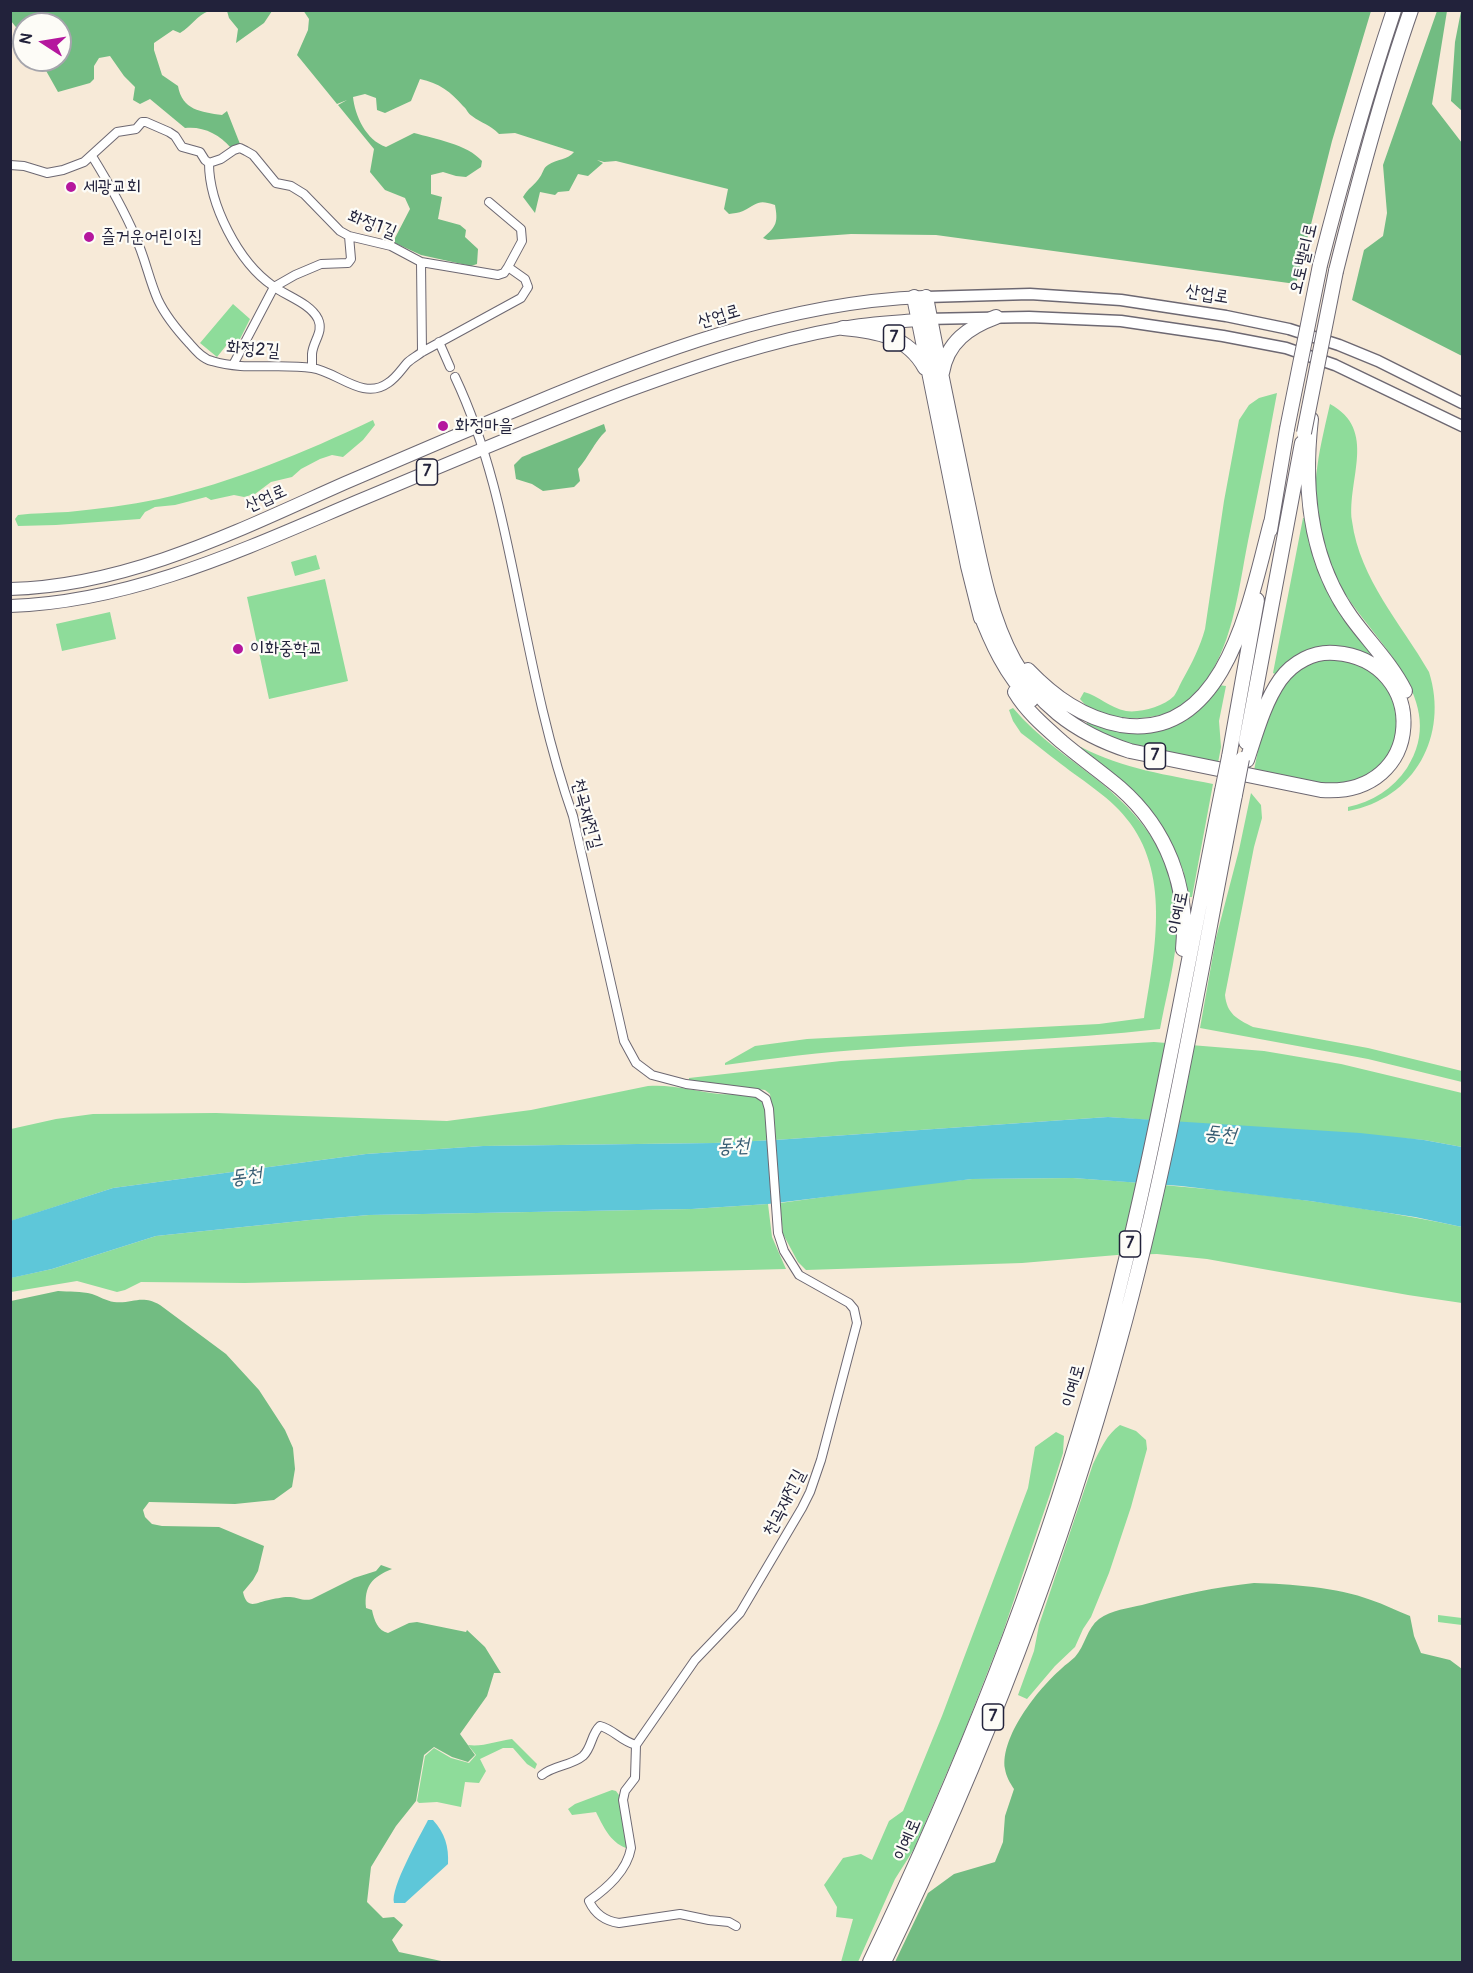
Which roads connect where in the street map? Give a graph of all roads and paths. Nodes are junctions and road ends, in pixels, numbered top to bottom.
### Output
1 (1394, 10) edge
2 (1411, 10) edge
3 (92, 156) junction
4 (209, 163) junction
5 (10, 165) edge
6 (489, 202) dead end
7 (349, 236) junction
8 (421, 262) junction
9 (508, 267) junction
10 (273, 287) junction
11 (920, 297) junction
12 (996, 317) junction
13 (924, 320) junction
14 (843, 328) junction
15 (439, 342) junction
16 (422, 352) junction
17 (233, 365) junction
18 (450, 366) dead end
19 (312, 368) junction
20 (455, 377) dead end
21 (935, 377) junction
22 (1462, 403) edge
23 (1462, 426) edge
24 (475, 427) junction
25 (1306, 434) junction
26 (484, 448) junction
27 (1271, 522) junction
28 (10, 589) edge
29 (10, 606) edge
30 (979, 610) junction
31 (995, 621) junction
32 (1239, 759) junction
33 (1228, 793) junction
34 (1176, 1019) junction
35 (636, 1745) junction
36 (542, 1775) dead end
37 (736, 1926) dead end
38 (870, 1962) edge
39 (884, 1962) edge

1 - 27 highway, 오토밸리로, bridge
2 - 25 highway, 오토밸리로, bridge
3 - 4 street
3 - 5 street
3 - 17 street, 화정2길
4 - 7 street, 화정1길
4 - 10 street
6 - 9 street
7 - 8 street, 화정1길
7 - 10 street
8 - 9 street, 화정1길
8 - 16 street
9 - 15 street
10 - 17 street
10 - 19 street
11 - 13 highway, 7
11 - 22 main road, 산업로 / 7
11 - 24 main road, 산업로 / 7
12 - 13 main road, 산업로
12 - 21 highway
12 - 23 main road, 산업로
13 - 14 main road, 산업로
13 - 21 highway, 7
14 - 21 highway, 7
14 - 26 main road, 산업로 / 7
15 - 16 street
15 - 18 street
16 - 19 street, 화정2길
17 - 19 street, 화정2길
20 - 24 street, 천곡재전길
21 - 30 highway, 7
21 - 31 highway, 7
24 - 26 street, 천곡재전길
24 - 28 main road, 산업로 / 7
25 - 30 highway
25 - 32 highway
26 - 29 main road, 산업로 / 7
26 - 35 street, 천곡재전길
27 - 31 highway
27 - 32 highway
30 - 34 highway, 7
31 - 32 highway, 7
32 - 33 highway, bridge
33 - 34 highway, 이예로
33 - 39 highway, 이예로 / 7
34 - 38 highway, 이예로 / 7
35 - 36 street
35 - 37 street

